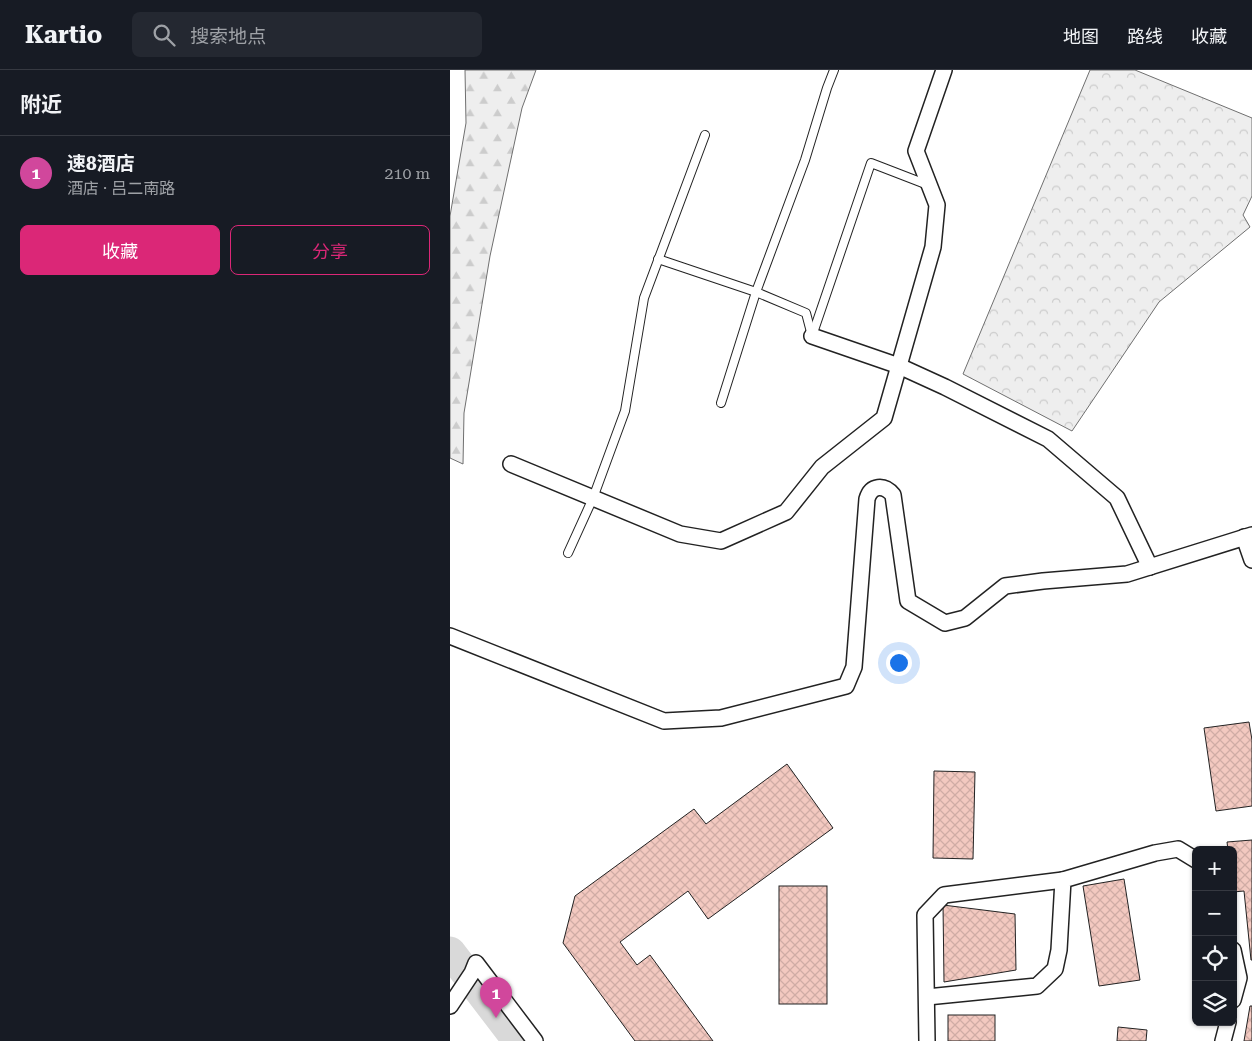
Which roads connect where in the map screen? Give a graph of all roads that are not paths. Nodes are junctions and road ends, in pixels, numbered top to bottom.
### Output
1 (834, 70) edge
2 (944, 70) edge
3 (705, 135) dead end
4 (929, 186) junction
5 (658, 259) junction
6 (756, 292) junction
7 (812, 336) junction
8 (899, 366) junction
9 (722, 403) dead end
10 (511, 464) dead end
11 (593, 498) junction
12 (1248, 536) edge
13 (568, 553) dead end
14 (1252, 560) edge
15 (1150, 567) junction
16 (450, 636) edge
17 (1192, 858) edge
18 (1063, 880) junction
19 (1237, 969) edge
20 (1237, 985) edge
21 (927, 997) junction
22 (450, 1006) edge
23 (1227, 1026) edge
24 (535, 1041) edge
25 (927, 1041) edge
26 (1223, 1041) edge

1 - 6 lane
2 - 4 street
3 - 5 lane
4 - 7 lane
4 - 8 street
5 - 6 lane
5 - 11 lane
6 - 7 lane
6 - 9 lane
7 - 8 street
8 - 11 street
8 - 15 street
10 - 11 street
11 - 13 lane
12 - 14 street
12 - 15 street
15 - 16 street
17 - 18 street
18 - 21 street
18 - 21 street
19 - 20 street
21 - 25 street
22 - 24 street
23 - 26 street

